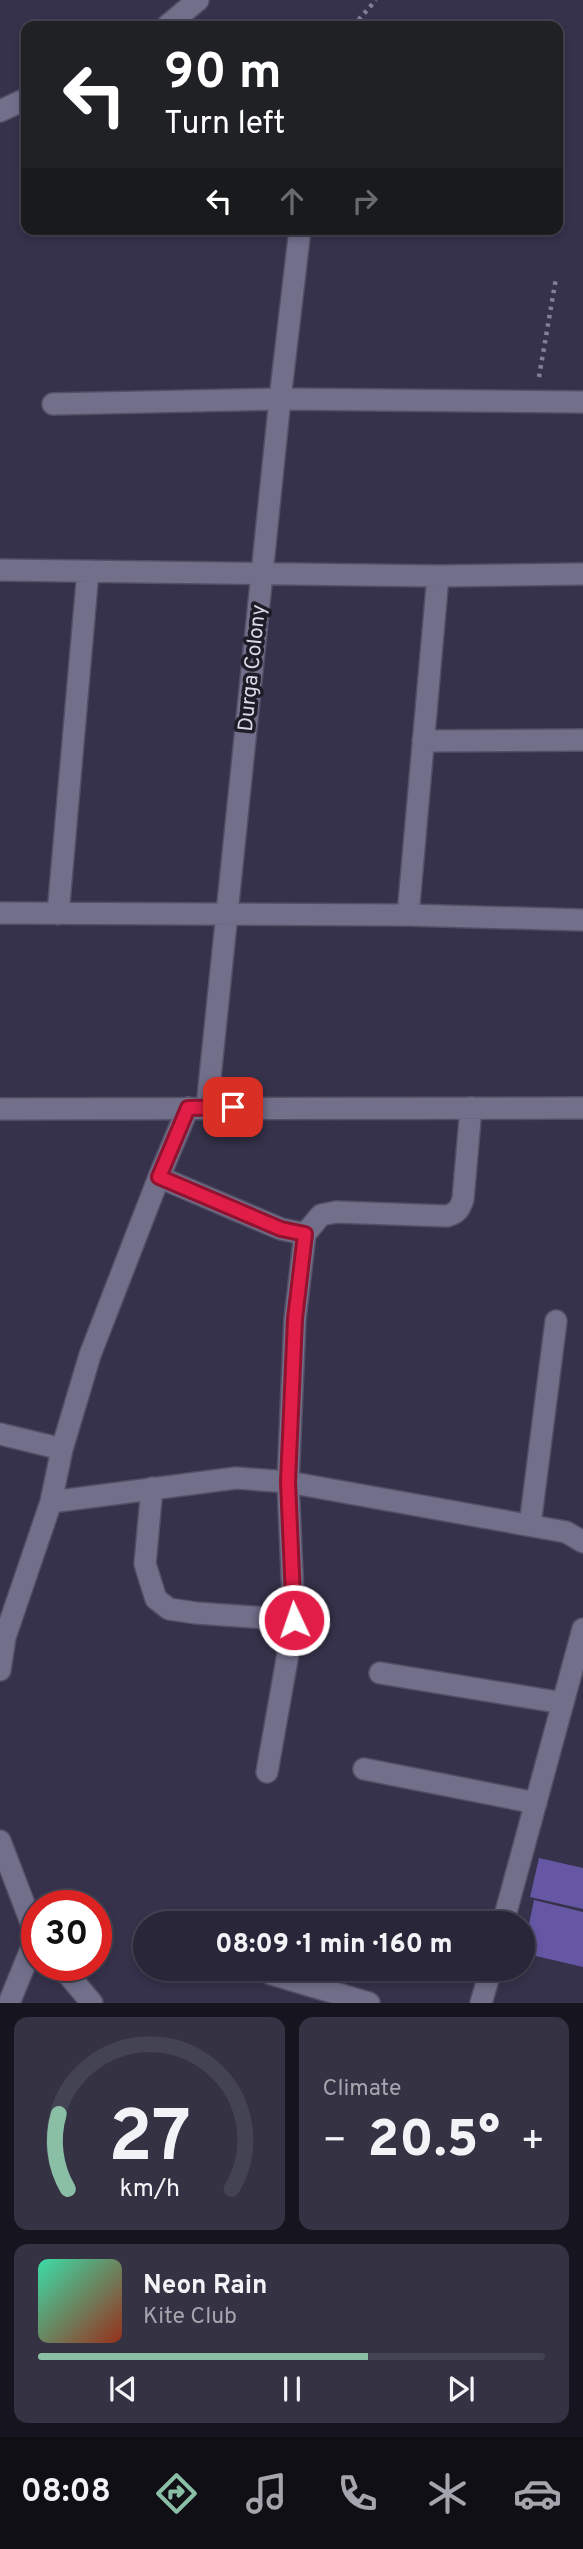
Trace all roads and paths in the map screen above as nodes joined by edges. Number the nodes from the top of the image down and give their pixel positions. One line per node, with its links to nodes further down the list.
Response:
1 (198, 0): 3 (street)
2 (376, 0): 4 (path)
3 (174, 21)
4 (357, 21)
5 (21, 101): 6 (street)
6 (0, 111)
7 (299, 235): 9 (street, Durga Colony)
8 (556, 278): 10 (path)
9 (280, 399): 10 (street); 12 (street); 15 (street, Durga Colony)
10 (535, 402): 11 (street)
11 (583, 402)
12 (53, 404)
13 (0, 570): 14 (street)
14 (88, 571): 15 (street); 22 (street)
15 (264, 573): 17 (street); 21 (street, Durga Colony)
16 (583, 574): 17 (street)
17 (438, 576): 19 (street)
18 (583, 740): 19 (street)
19 (423, 741): 23 (street)
20 (0, 913): 22 (street)
21 (228, 913): 22 (street); 23 (street); 25 (street, Durga Colony)
22 (58, 914)
23 (408, 915): 24 (street)
24 (583, 920)
25 (197, 1108): 26 (street); 28 (street); 29 (street, Durga Colony)
26 (471, 1108): 27 (street); 30 (street)
27 (583, 1108)
28 (0, 1109)
29 (159, 1177): 30 (street); 33 (street, Durga Colony)
30 (305, 1234): 34 (street)
31 (556, 1321): 37 (street)
32 (0, 1434): 33 (street)
33 (62, 1449): 36 (street, Durga Colony)
34 (288, 1482): 35 (street); 37 (street); 39 (street)
35 (152, 1488): 36 (street); 39 (street)
36 (51, 1502): 41 (street, Durga Colony)
37 (530, 1525): 38 (street)
38 (583, 1542)
39 (294, 1620): 45 (street)
40 (583, 1629): 43 (street)
41 (0, 1670)
42 (380, 1673): 43 (street)
43 (563, 1703): 46 (street)
44 (364, 1769): 46 (street)
45 (267, 1772)
46 (536, 1803): 49 (street)
47 (0, 1841): 48 (street)
48 (21, 1896)
49 (506, 1911)
50 (21, 1975): 54 (street)
51 (73, 1981): 55 (street)
52 (295, 1981): 56 (street)
53 (487, 1981): 57 (street)
54 (9, 2003)
55 (92, 2003)
56 (369, 2003)
57 (481, 2003)

